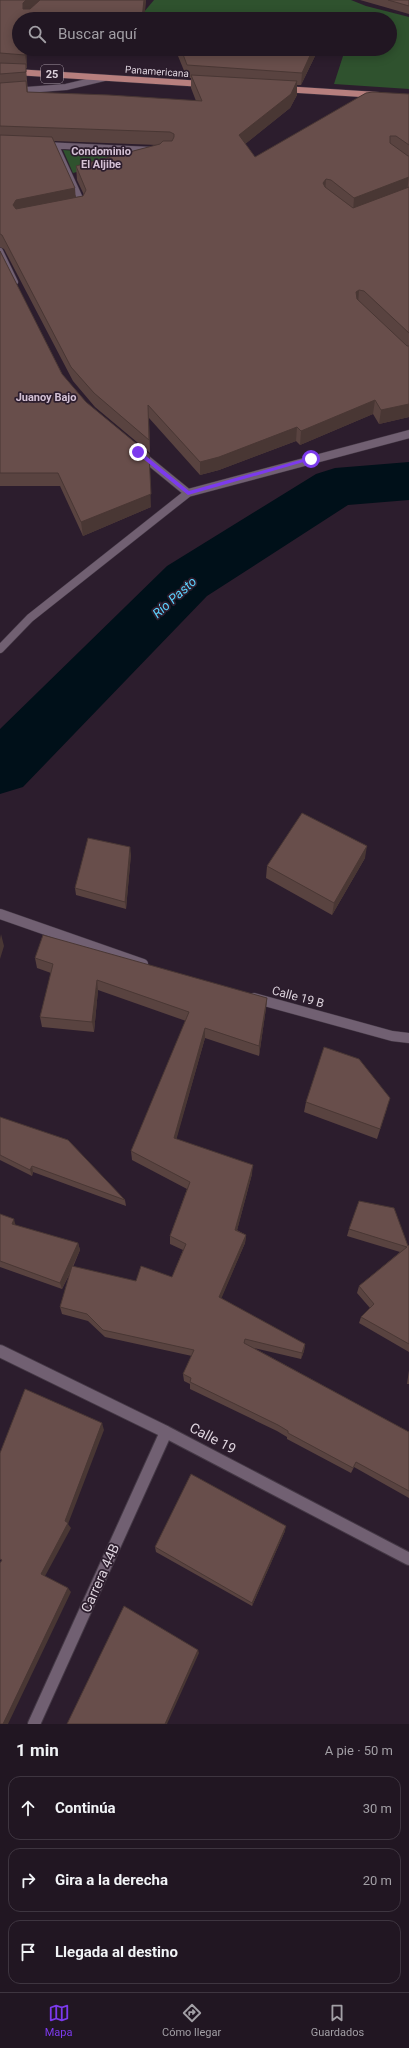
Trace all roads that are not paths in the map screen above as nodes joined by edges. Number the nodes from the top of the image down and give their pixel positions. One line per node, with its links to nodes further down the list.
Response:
1 (0, 71): 2 (main road, Panamericana / 25)
2 (104, 78): 3 (main road, Panamericana); 5 (street)
3 (213, 85)
4 (276, 89): 6 (main road)
5 (0, 92)
6 (386, 96)
7 (35, 145): 8 (street)
8 (56, 146): 9 (street); 12 (street)
9 (163, 150)
10 (156, 154): 11 (street)
11 (141, 158)
12 (68, 208)
13 (0, 251): 14 (street)
14 (20, 291)
15 (409, 434): 17 (street)
16 (132, 447): 17 (street)
17 (188, 493): 18 (street)
18 (0, 649)
19 (0, 914): 20 (street)
20 (155, 968)
21 (246, 996): 22 (street, Calle 19 B)
22 (409, 1038)
23 (0, 1351): 24 (street, Calle 19)
24 (166, 1432): 25 (street, Calle 19); 26 (street, Carrera 44B)
25 (409, 1559)
26 (34, 1724)

